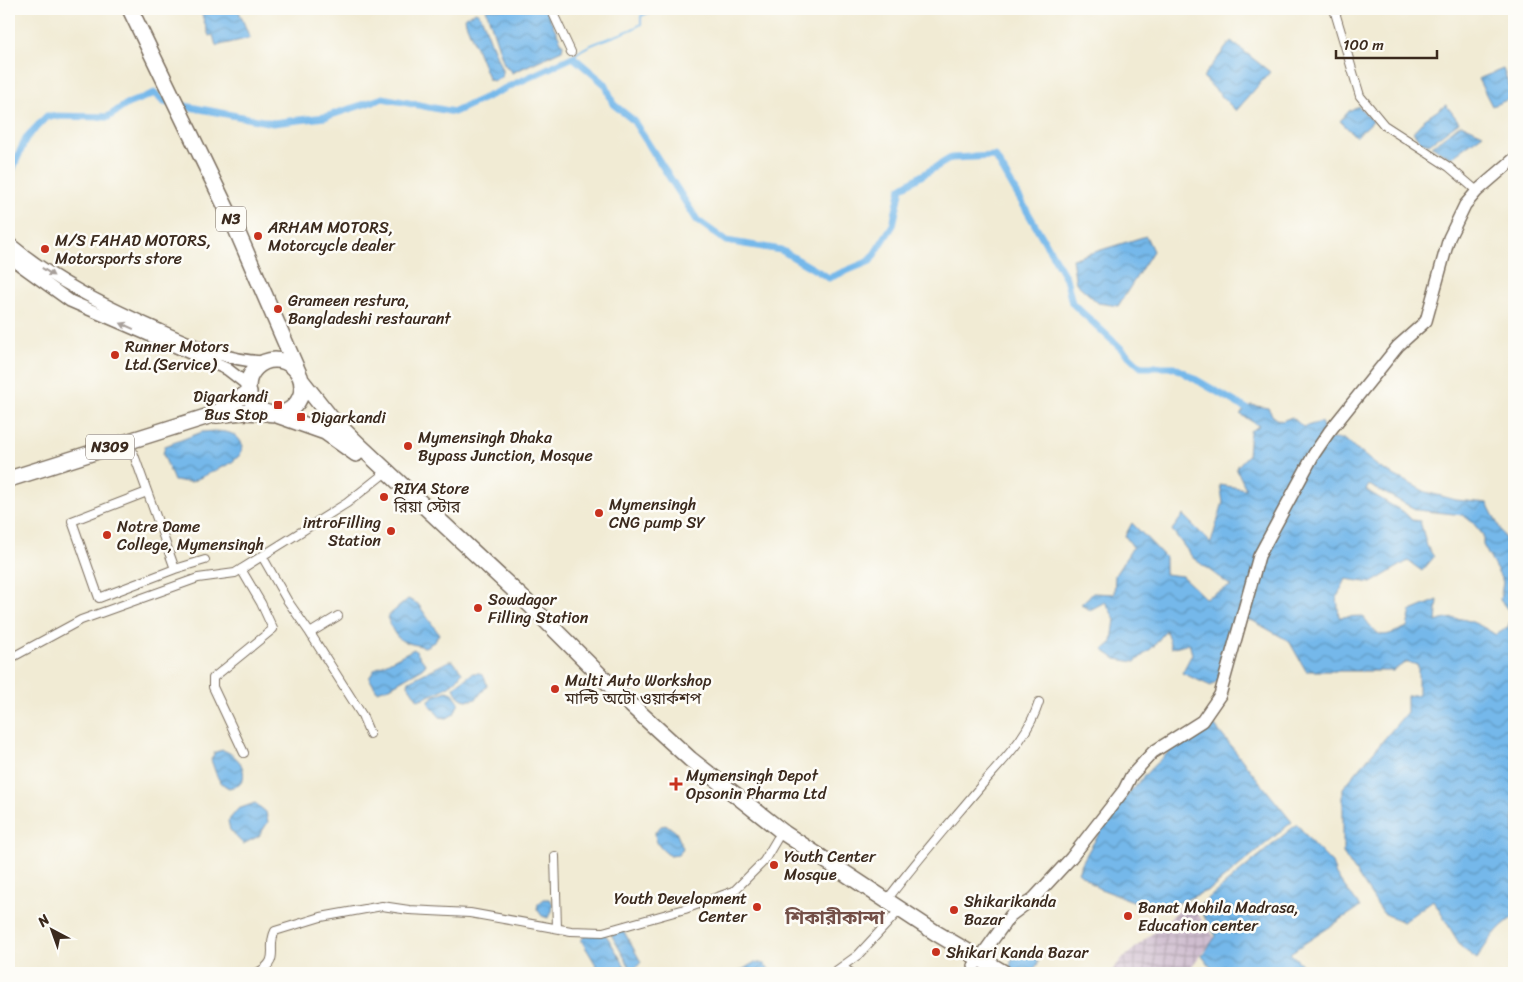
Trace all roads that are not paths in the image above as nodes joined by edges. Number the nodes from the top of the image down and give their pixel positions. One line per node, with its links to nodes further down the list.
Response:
1 (130, 9): 9 (highway, N3)
2 (551, 9): 4 (street)
3 (1334, 9): 6 (street)
4 (571, 52)
5 (1514, 159): 6 (street)
6 (1477, 191): 34 (street)
7 (9, 244): 10 (street, one-way to 10)
8 (9, 257): 12 (street, one-way to 8)
9 (275, 319): 10 (highway, N3); 11 (highway, N3)
10 (268, 361): 11 (highway, N3); 12 (highway, N3)
11 (300, 377): 13 (highway); 31 (highway, N3)
12 (249, 389): 13 (highway, N3); 14 (highway, N309)
13 (271, 413): 14 (highway, N309); 16 (highway, N3)
14 (212, 415): 15 (highway, N309)
15 (129, 441): 17 (highway, N309); 18 (street)
16 (381, 476): 19 (street); 29 (highway, N3)
17 (9, 479)
18 (147, 492): 21 (street); 21 (street)
19 (262, 556): 22 (street); 24 (street)
20 (205, 560): 21 (street)
21 (175, 569)
22 (241, 569): 25 (street); 28 (street)
23 (338, 616): 24 (street)
24 (310, 633): 27 (street)
25 (9, 659)
26 (1039, 702): 31 (street)
27 (370, 734)
28 (244, 752)
29 (777, 839): 32 (highway, N3); 33 (street)
30 (554, 856): 33 (street)
31 (887, 900): 34 (highway, N3)
32 (895, 915): 34 (highway, N3); 35 (street)
33 (557, 928): 36 (street)
34 (980, 966): 39 (highway, N3)
35 (842, 967): 37 (street); 38 (street)
36 (257, 973)
37 (833, 973)
38 (851, 973)
39 (1004, 973)

